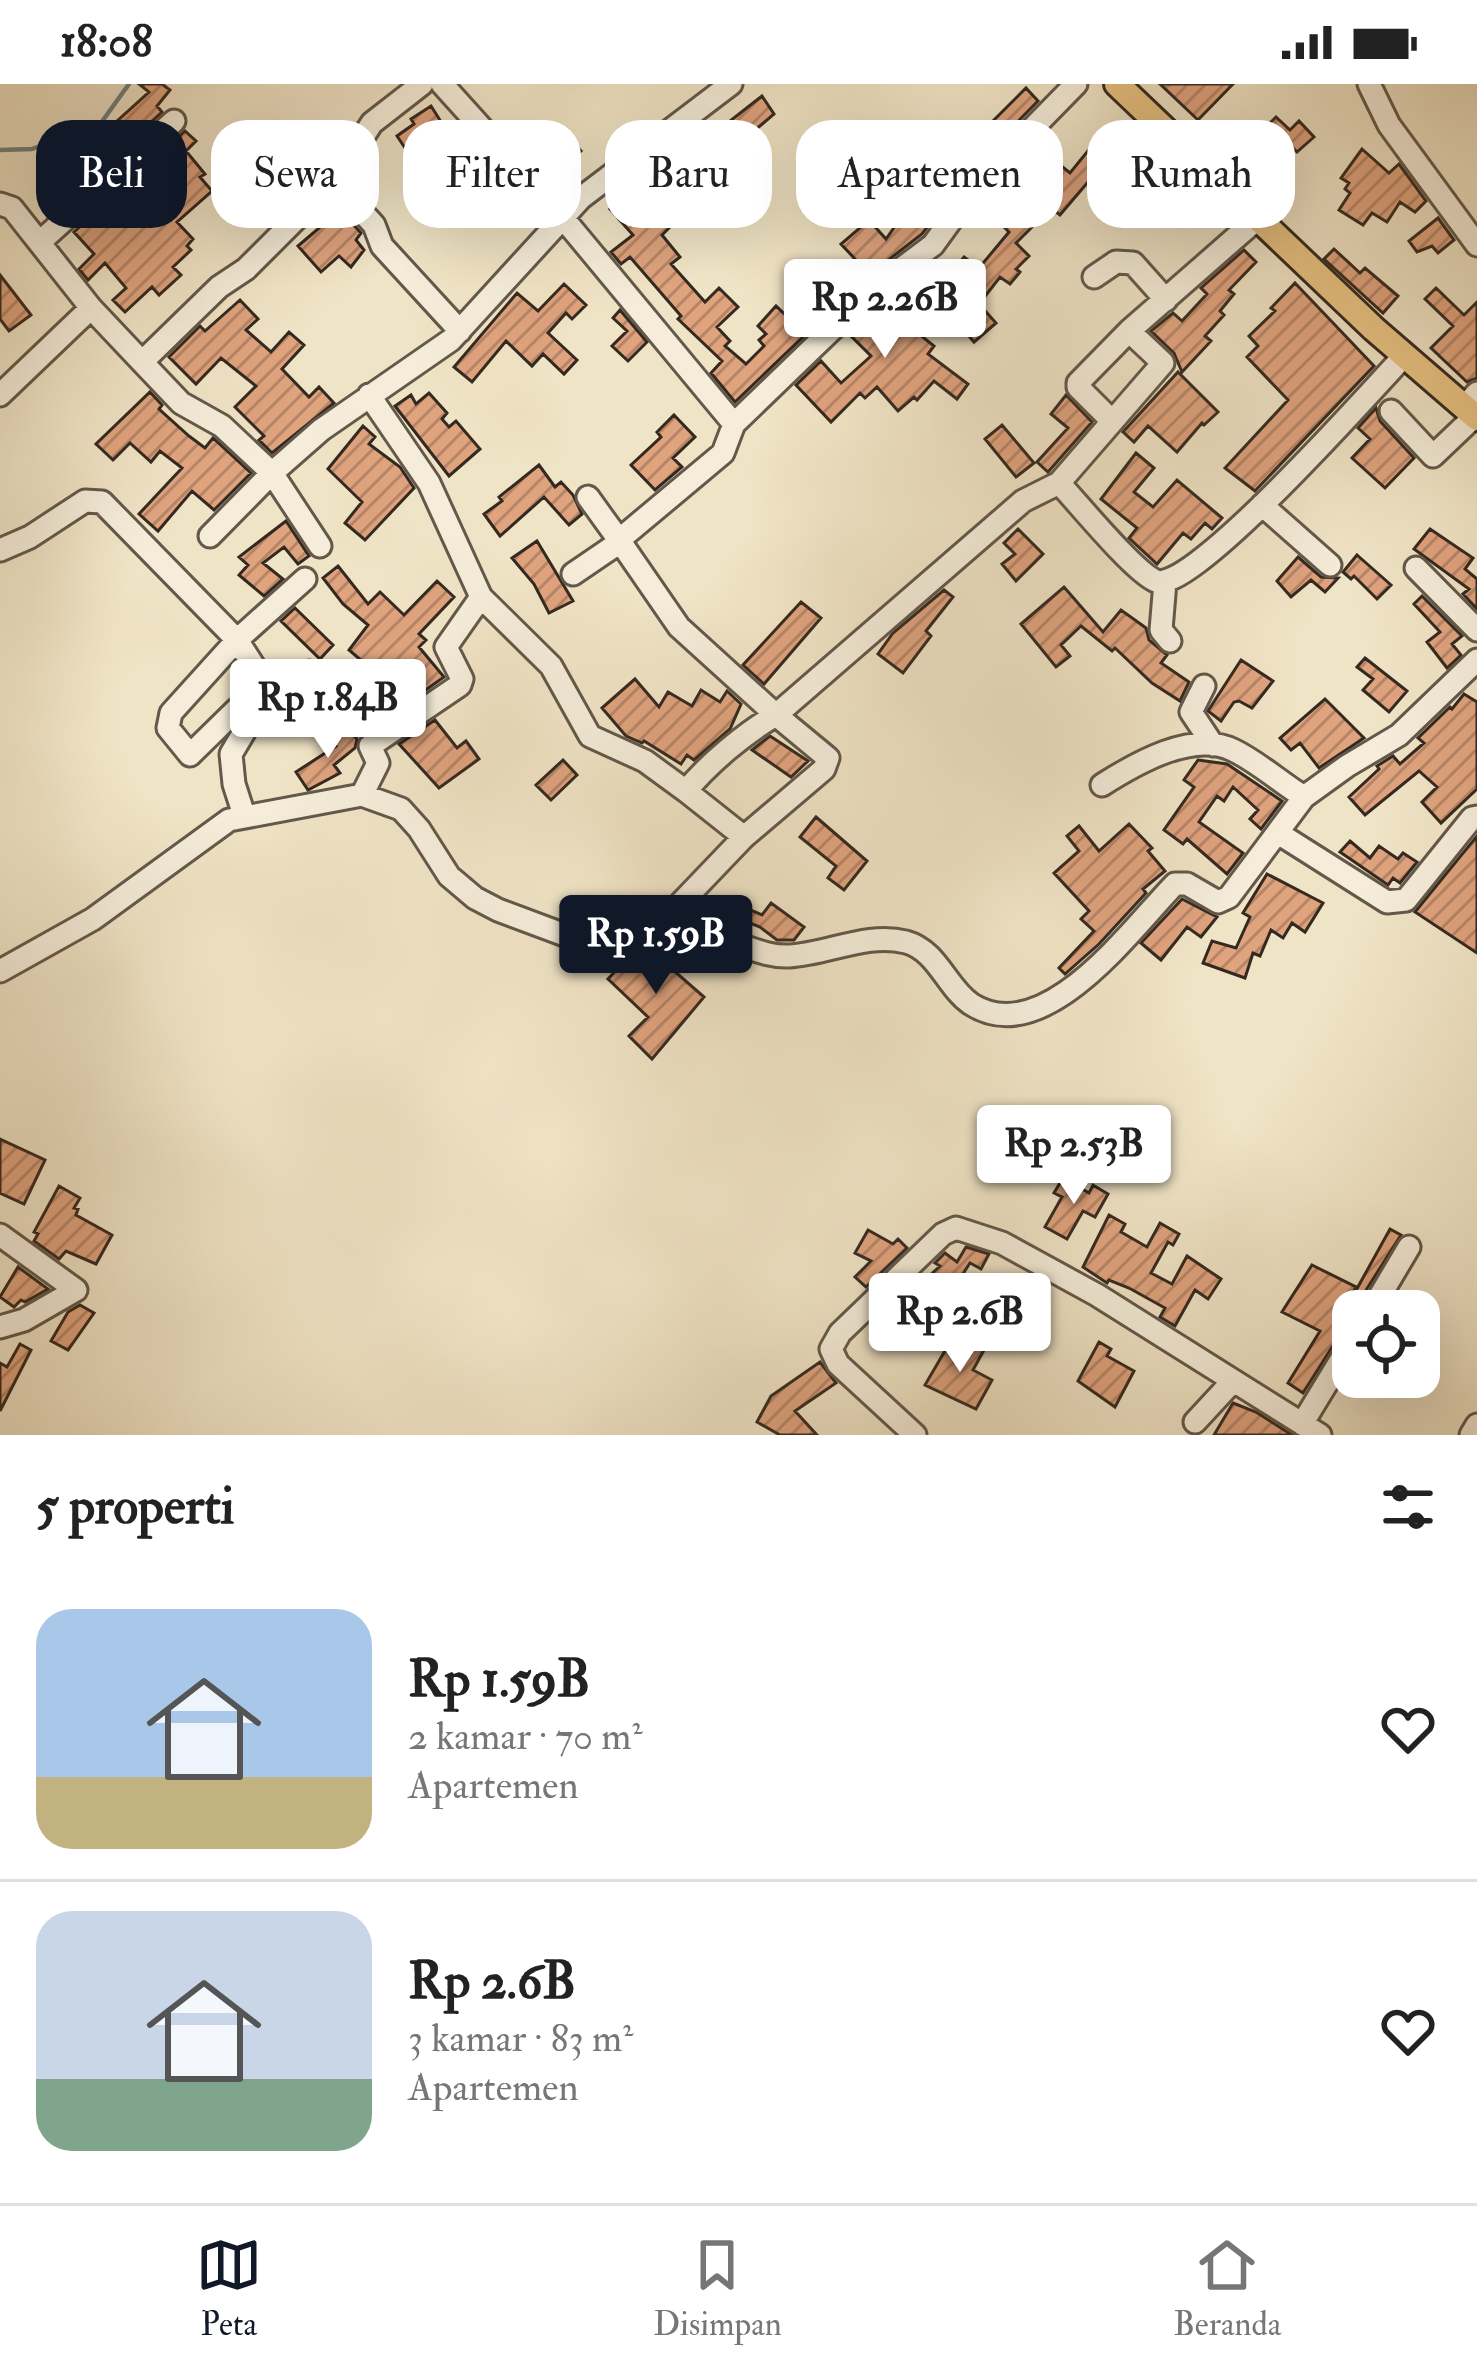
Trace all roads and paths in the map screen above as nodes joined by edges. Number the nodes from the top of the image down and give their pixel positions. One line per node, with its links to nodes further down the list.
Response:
1 (422, 84): 7 (street)
2 (442, 84): 8 (street)
3 (731, 84): 11 (street)
4 (1076, 84): 9 (street)
5 (1117, 84): 10 (main road)
6 (1369, 84): 22 (street)
7 (376, 120)
8 (475, 120)
9 (1040, 120)
10 (1154, 120)
11 (581, 202)
12 (0, 204): 21 (street)
13 (56, 228): 21 (street)
14 (286, 228): 29 (street)
15 (375, 228): 26 (street)
16 (554, 228): 26 (street)
17 (571, 228): 35 (street)
18 (946, 228): 35 (street)
19 (1247, 228): 24 (street)
20 (1267, 228): 28 (main road)
21 (41, 242): 25 (street)
22 (1477, 244)
23 (1094, 277): 24 (street)
24 (1166, 300): 27 (street)
25 (91, 308): 29 (street); 30 (street)
26 (460, 331): 31 (street)
27 (1129, 331): 34 (street); 34 (street)
28 (1404, 356): 32 (main road); 39 (street)
29 (142, 362): 36 (street)
30 (0, 395)
31 (369, 395): 36 (street); 49 (street)
32 (1473, 408): 33 (street)
33 (1391, 411)
34 (1112, 421): 37 (street)
35 (734, 424): 41 (street)
36 (272, 472): 40 (street); 42 (street)
37 (1059, 483): 48 (street); 58 (street)
38 (588, 497): 41 (street)
39 (1262, 505): 44 (street); 48 (street)
40 (210, 536)
41 (620, 541): 46 (street); 58 (street)
42 (320, 545)
43 (0, 550): 51 (street)
44 (1330, 565)
45 (1416, 568): 50 (street)
46 (573, 574)
47 (304, 579): 51 (street)
48 (1166, 582): 52 (street)
49 (481, 597): 61 (street); 62 (street)
50 (1477, 630)
51 (237, 640): 56 (street); 57 (street)
52 (1170, 641)
53 (1477, 660): 63 (street)
54 (309, 672): 56 (street)
55 (1204, 686): 59 (street)
56 (264, 704): 64 (street)
57 (237, 709)
58 (776, 716): 61 (street); 67 (street)
59 (1213, 745): 60 (street); 63 (street)
60 (1102, 785)
61 (686, 791): 67 (street)
62 (362, 795): 64 (street); 68 (street)
63 (1304, 797): 66 (street)
64 (244, 815): 69 (street)
65 (1476, 816): 66 (street)
66 (1278, 833): 68 (street)
67 (744, 838): 68 (street)
68 (656, 929)
69 (0, 970)
70 (0, 1235): 75 (street)
71 (1409, 1247): 73 (street)
72 (898, 1279): 74 (street); 76 (street); 81 (street)
73 (1383, 1290)
74 (931, 1310)
75 (0, 1328)
76 (1233, 1381): 78 (street); 80 (street)
77 (1332, 1384): 80 (street)
78 (1195, 1422)
79 (1477, 1426): 82 (street)
80 (1311, 1429)
81 (916, 1435)
82 (1471, 1435)

